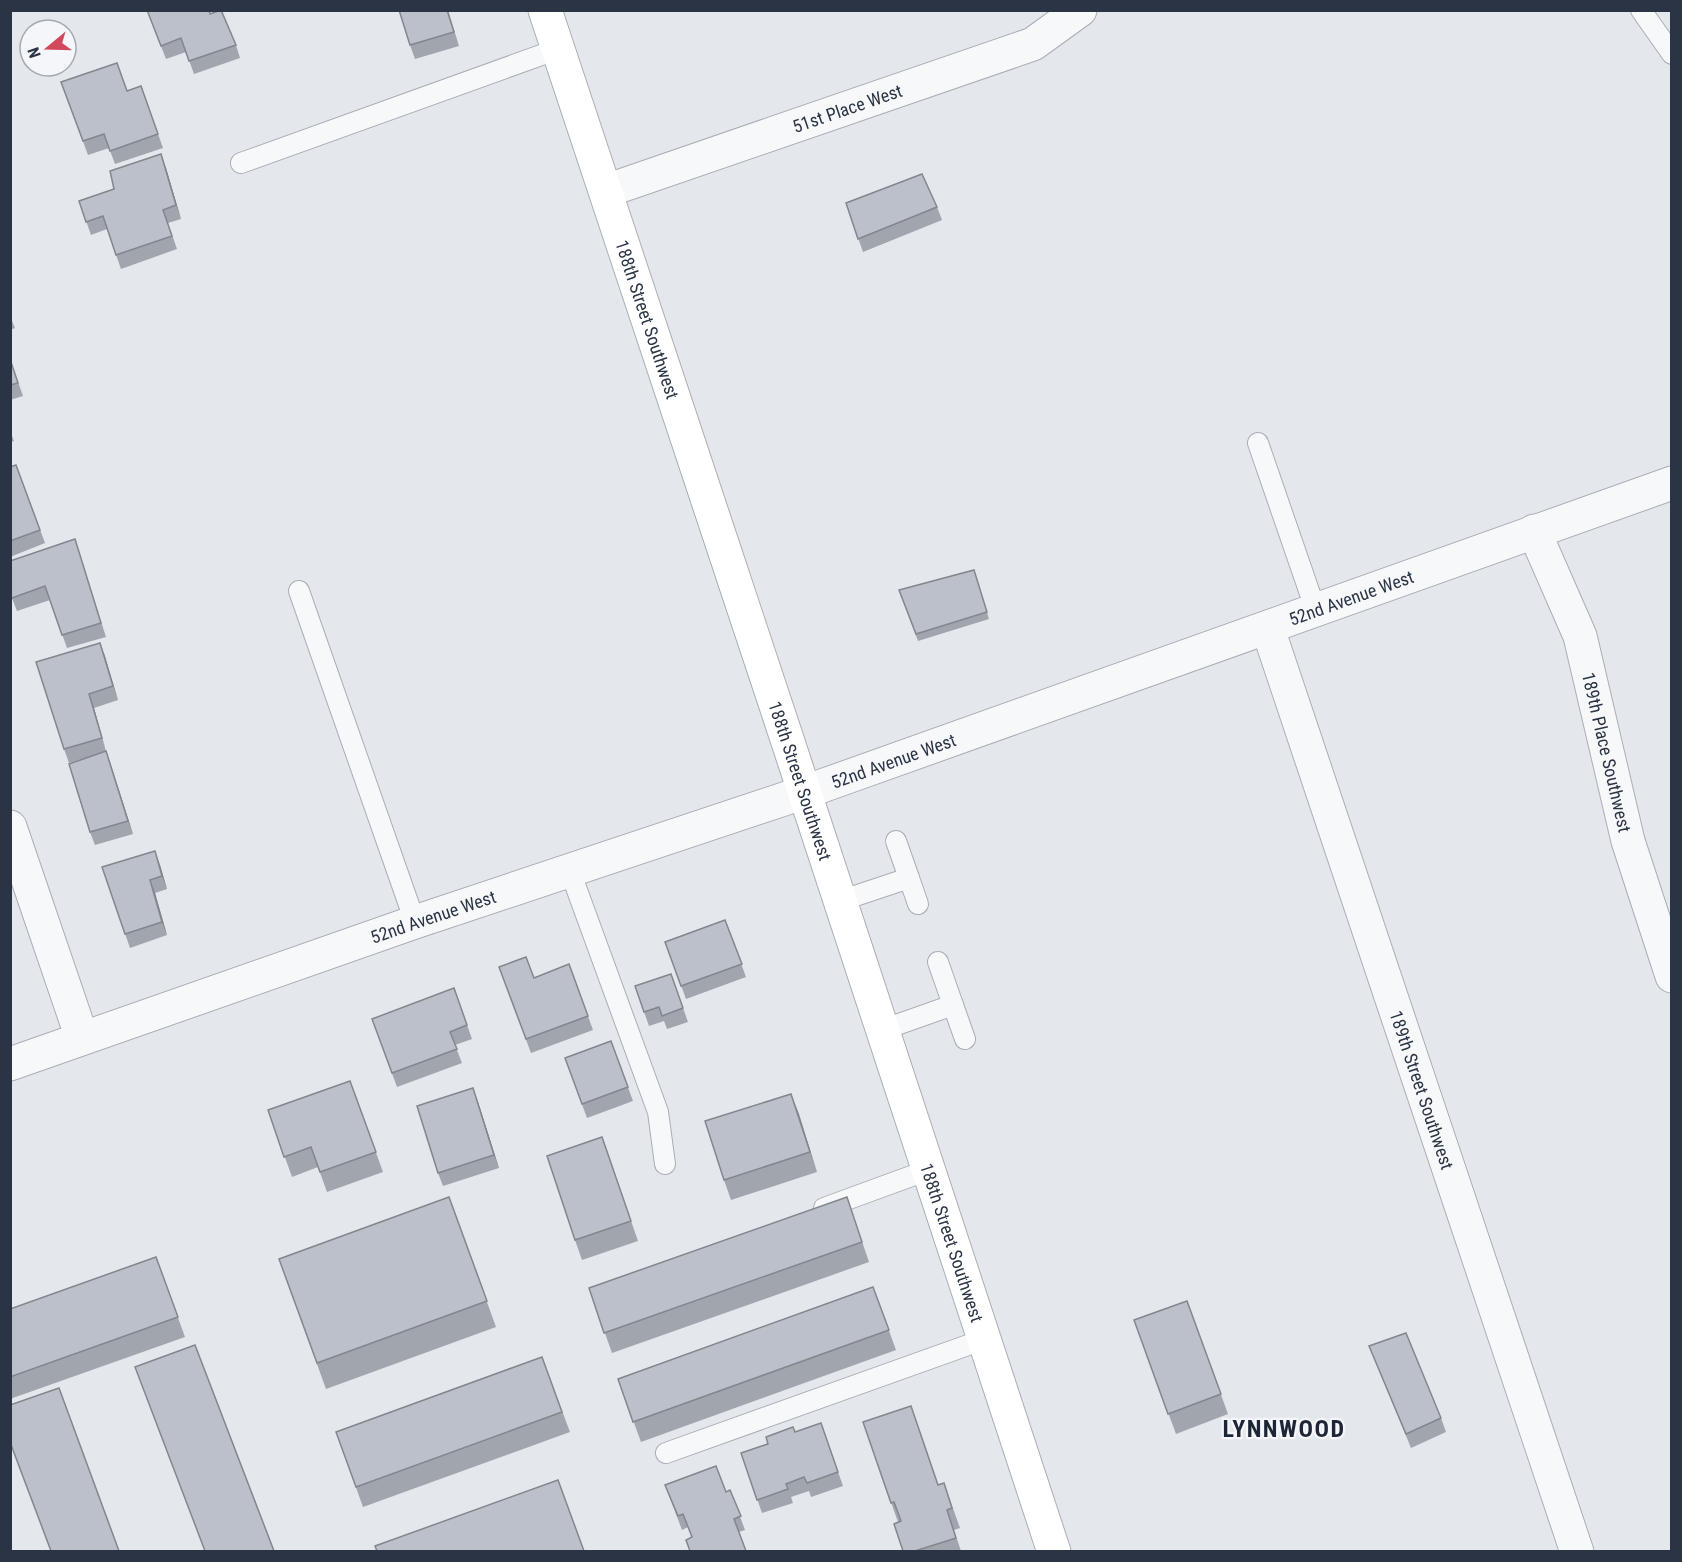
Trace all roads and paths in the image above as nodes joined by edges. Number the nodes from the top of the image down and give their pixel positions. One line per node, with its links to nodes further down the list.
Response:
1 (545, 10): 4 (street, 188th Street Southwest)
2 (1080, 10): 7 (street, 51st Place West)
3 (1641, 10): 5 (lane)
4 (558, 49): 6 (lane); 7 (street, 188th Street Southwest)
5 (1671, 54)
6 (241, 163)
7 (606, 191): 14 (street, 188th Street Southwest)
8 (1258, 443): 12 (lane)
9 (1671, 483): 10 (street, 52nd Avenue West)
10 (1534, 531): 12 (street, 52nd Avenue West); 23 (street, 189th Place Southwest)
11 (299, 591): 21 (lane)
12 (1316, 611): 13 (street, 52nd Avenue West)
13 (1268, 629): 14 (street, 52nd Avenue West); 35 (street, 189th Street Southwest)
14 (805, 792): 17 (street, 52nd Avenue West); 19 (street, 188th Street Southwest)
15 (10, 828): 26 (street)
16 (896, 841): 18 (lane)
17 (570, 870): 21 (street, 52nd Avenue West); 29 (lane)
18 (909, 878): 19 (lane); 20 (lane)
19 (840, 901): 25 (street, 188th Street Southwest)
20 (918, 904)
21 (415, 922): 26 (street, 52nd Avenue West)
22 (938, 962): 24 (lane)
23 (1671, 976)
24 (953, 1005): 25 (lane); 27 (lane)
25 (882, 1030): 30 (street, 188th Street Southwest)
26 (82, 1038): 28 (street, 52nd Avenue West)
27 (965, 1039)
28 (10, 1064)
29 (665, 1164)
30 (928, 1170): 31 (lane); 32 (street, 188th Street Southwest)
31 (807, 1214)
32 (985, 1339): 33 (lane); 34 (street, 188th Street Southwest)
33 (666, 1453)
34 (1050, 1550)
35 (1577, 1551)

